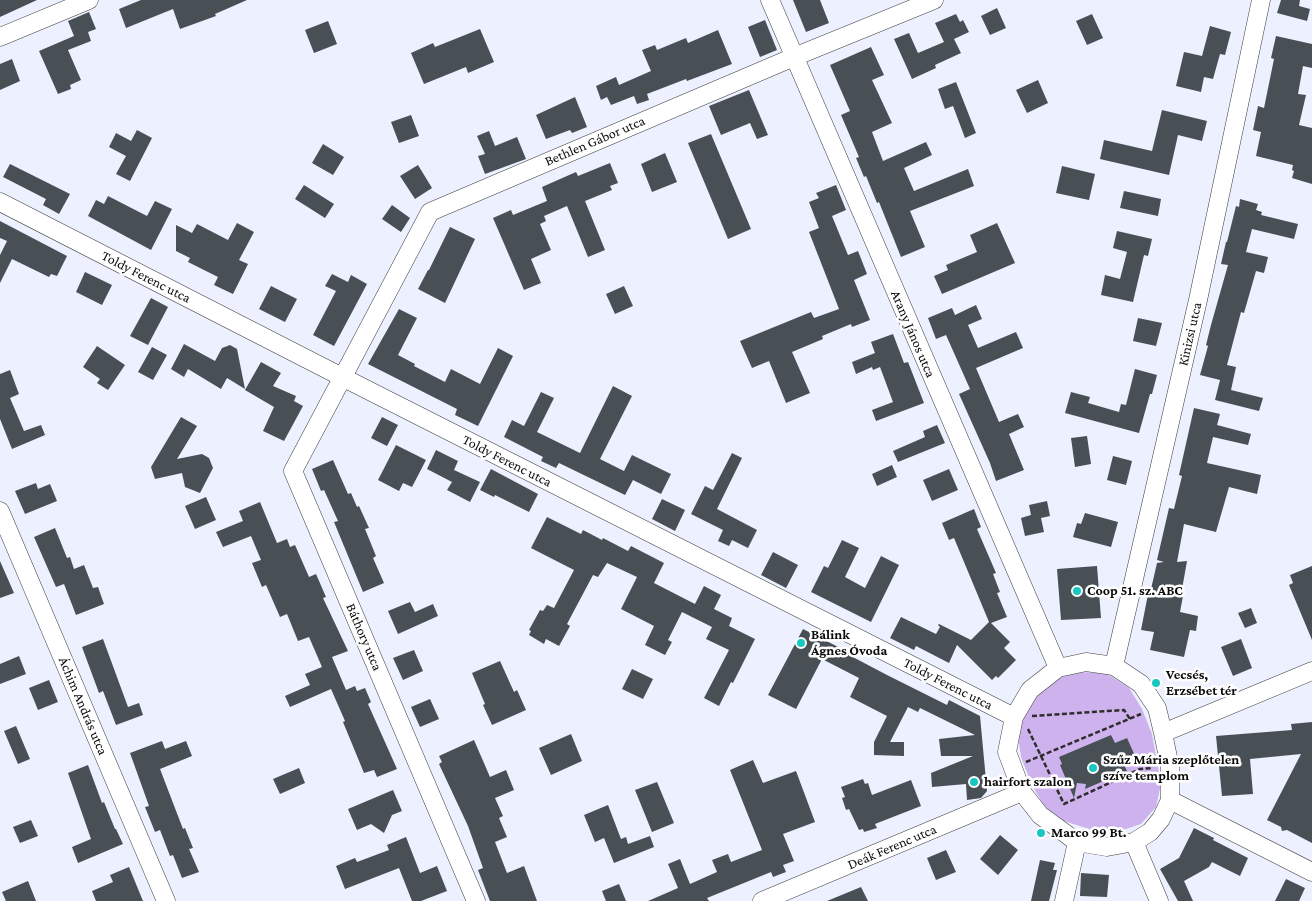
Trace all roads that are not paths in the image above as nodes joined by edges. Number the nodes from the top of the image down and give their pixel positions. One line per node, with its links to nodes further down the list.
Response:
1 (89, 0): 5 (street)
2 (770, 0): 6 (street, Arany János utca)
3 (934, 0): 6 (street, Bethlen Gábor utca)
4 (1260, 0): 10 (street, Kinizsi utca)
5 (0, 37)
6 (794, 57): 8 (street, Bethlen Gábor utca); 11 (street, Arany János utca)
7 (0, 202): 8 (street, Toldy Ferenc utca)
8 (342, 377): 13 (street, Toldy Ferenc utca); 21 (street, Báthory utca)
9 (0, 511): 20 (street, Áchim András utca)
10 (1114, 666): 11 (street); 14 (street)
11 (1058, 668): 13 (street)
12 (1312, 671): 14 (street)
13 (1018, 717): 15 (street)
14 (1163, 732): 16 (street)
15 (1022, 792): 17 (street); 22 (street, Deák Ferenc utca)
16 (1170, 800): 18 (street); 19 (street)
17 (1076, 842): 18 (street); 23 (street)
18 (1134, 842): 24 (street)
19 (1312, 872)
20 (166, 901)
21 (476, 901)
22 (762, 901)
23 (1064, 901)
24 (1159, 901)

